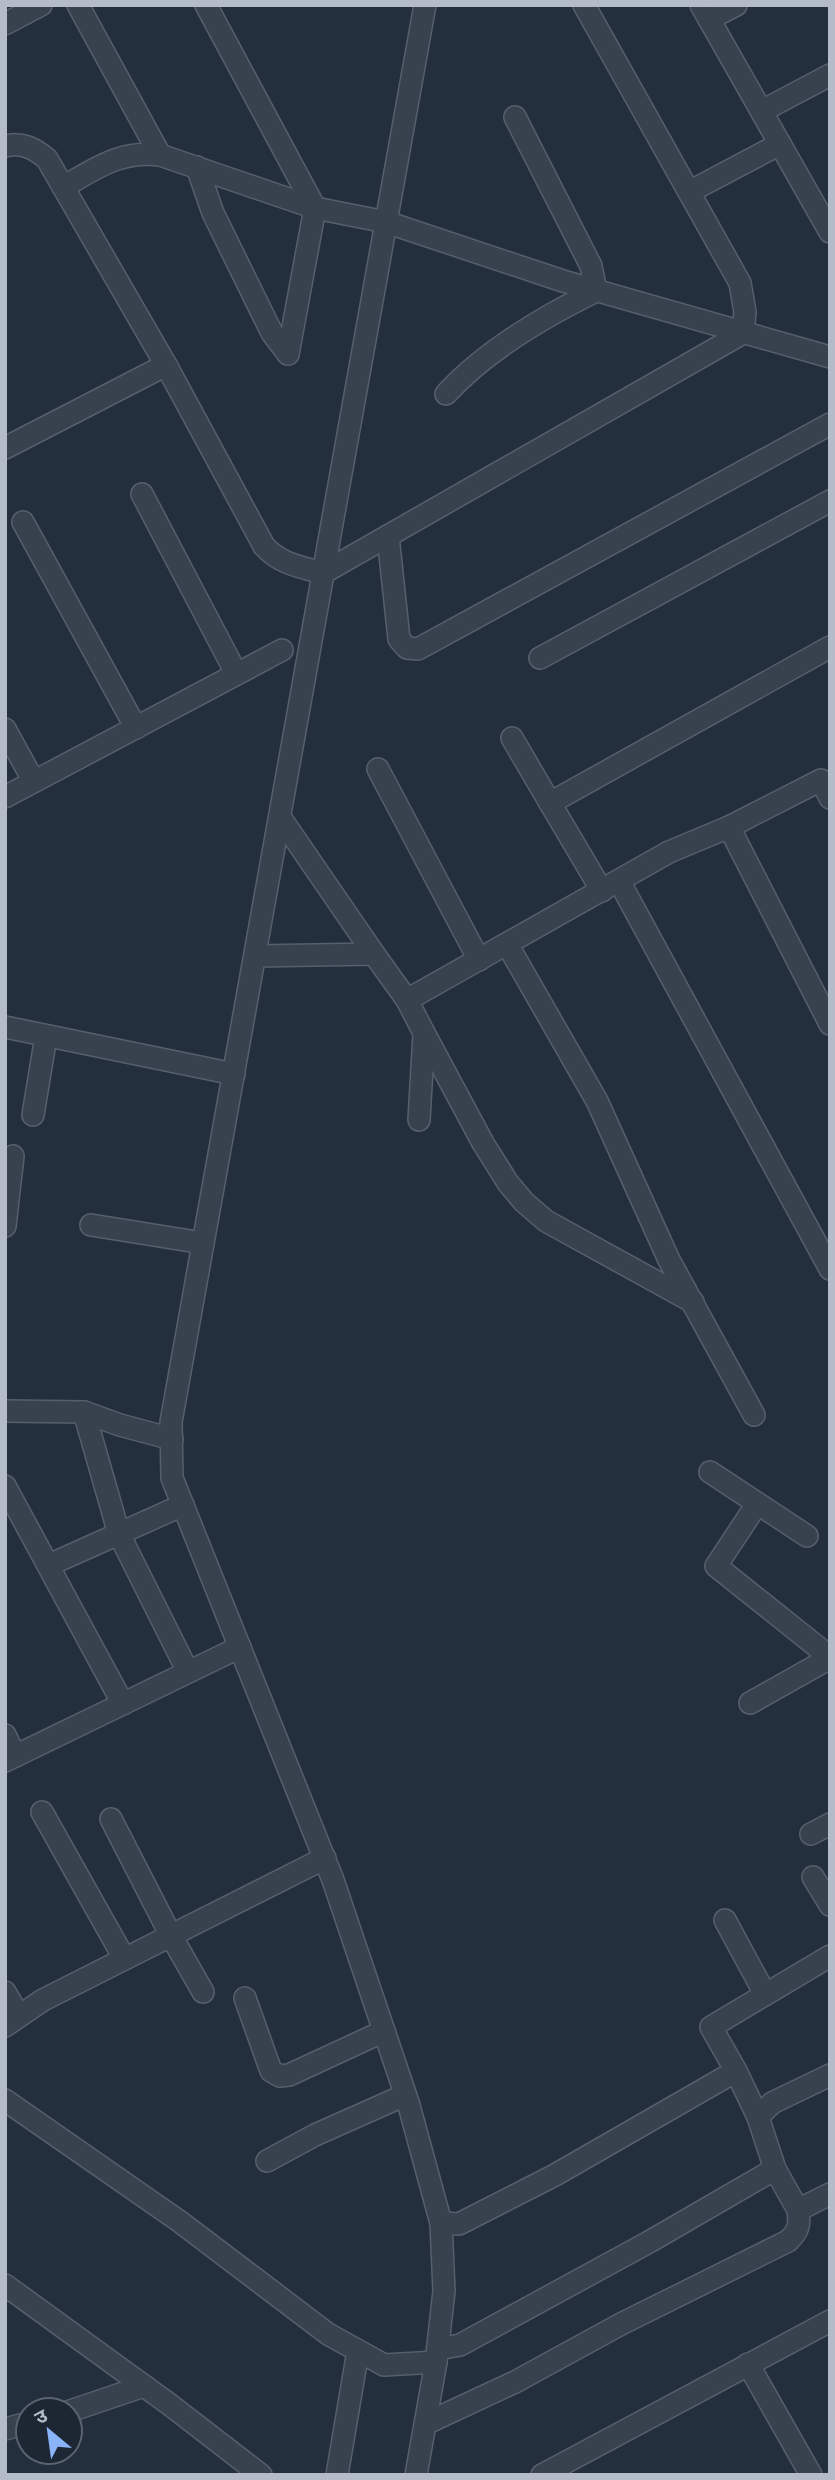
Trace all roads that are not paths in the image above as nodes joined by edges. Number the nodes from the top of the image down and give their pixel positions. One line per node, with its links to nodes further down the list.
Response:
1 (41, 5): 8 (street)
2 (78, 5): 14 (street)
3 (206, 5): 18 (street)
4 (425, 5): 19 (street)
5 (584, 5): 17 (street)
6 (736, 5): 7 (street)
7 (705, 12): 10 (street)
8 (5, 24)
9 (830, 75): 10 (street)
10 (762, 111): 12 (street)
11 (515, 117): 21 (street)
12 (780, 144): 17 (street); 20 (street)
13 (5, 146): 16 (street)
14 (160, 155): 15 (street); 16 (street)
15 (197, 167): 18 (street); 18 (street)
16 (63, 187): 24 (street)
17 (689, 192): 22 (street)
18 (315, 208): 19 (street)
19 (386, 222): 21 (street); 32 (street)
20 (828, 224)
21 (596, 290): 22 (street); 25 (street)
22 (743, 333): 23 (street); 31 (street)
23 (830, 357)
24 (166, 365): 27 (street); 32 (street)
25 (446, 394)
26 (830, 424): 31 (street)
27 (5, 448)
28 (142, 494): 38 (street)
29 (830, 501): 36 (street)
30 (23, 522): 39 (street)
31 (388, 536): 32 (street)
32 (323, 572): 33 (street)
33 (311, 641): 35 (street); 37 (street)
34 (830, 647): 46 (street)
35 (282, 650): 37 (street); 38 (street)
36 (540, 659)
37 (306, 667): 47 (street)
38 (236, 673): 39 (street)
39 (136, 728): 43 (street)
40 (5, 729): 43 (street)
41 (512, 738): 46 (street)
42 (378, 769): 53 (street)
43 (33, 780): 45 (street)
44 (827, 784): 48 (street)
45 (5, 797)
46 (550, 803): 49 (street)
47 (279, 817): 51 (street); 52 (street)
48 (729, 827): 49 (street); 55 (street)
49 (610, 886): 50 (street); 67 (street)
50 (507, 944): 53 (street); 68 (street)
51 (374, 954): 52 (street); 54 (street)
52 (255, 956): 59 (street)
53 (479, 960): 54 (street)
54 (407, 1000): 57 (street)
55 (830, 1024)
56 (5, 1027): 58 (street)
57 (424, 1033): 61 (street); 68 (street)
58 (46, 1036): 59 (street); 60 (street)
59 (234, 1074): 66 (street)
60 (33, 1115)
61 (419, 1120)
62 (13, 1157): 63 (street)
63 (7, 1199): 65 (street)
64 (91, 1225): 66 (street)
65 (5, 1226)
66 (203, 1243): 72 (street)
67 (830, 1269)
68 (695, 1303): 71 (street)
69 (5, 1411): 70 (street)
70 (84, 1412): 72 (street); 77 (street)
71 (754, 1415)
72 (172, 1439): 76 (street)
73 (710, 1472): 75 (street)
74 (5, 1486): 79 (street)
75 (757, 1504): 78 (street); 81 (street)
76 (183, 1505): 77 (street); 80 (street)
77 (119, 1534): 79 (street); 82 (street)
78 (807, 1536)
79 (49, 1565): 83 (street)
80 (240, 1647): 82 (street); 89 (street)
81 (827, 1649): 84 (street)
82 (188, 1672): 83 (street)
83 (123, 1703): 86 (street)
84 (750, 1703)
85 (5, 1735): 86 (street)
86 (10, 1758)
87 (42, 1812): 95 (street)
88 (111, 1819): 93 (street)
89 (325, 1858): 93 (street); 101 (street)
90 (813, 1877): 91 (street)
91 (830, 1905)
92 (725, 1920): 98 (street)
93 (170, 1934): 95 (street); 97 (street)
94 (830, 1956): 98 (street)
95 (124, 1958): 100 (street)
96 (5, 1992): 100 (street)
97 (203, 1992)
98 (765, 1994): 102 (street)
99 (245, 1998): 101 (street)
100 (12, 2021)
101 (384, 2031): 104 (street)
102 (736, 2071): 106 (street); 111 (street)
103 (830, 2075): 106 (street)
104 (405, 2095): 107 (street); 111 (street)
105 (5, 2100): 114 (street)
106 (758, 2117): 108 (street)
107 (267, 2161)
108 (775, 2169): 110 (street); 115 (street)
109 (830, 2194): 110 (street)
110 (798, 2210): 119 (street)
111 (441, 2223): 115 (street)
112 (5, 2285): 117 (street)
113 (830, 2321): 116 (street)
114 (358, 2351): 115 (street); 121 (street)
115 (437, 2355): 119 (street)
116 (748, 2364): 123 (street); 124 (street)
117 (144, 2386): 118 (street); 120 (street)
118 (84, 2406)
119 (427, 2423): 122 (street)
120 (261, 2475)
121 (337, 2475)
122 (416, 2475)
123 (542, 2475)
124 (811, 2475)

